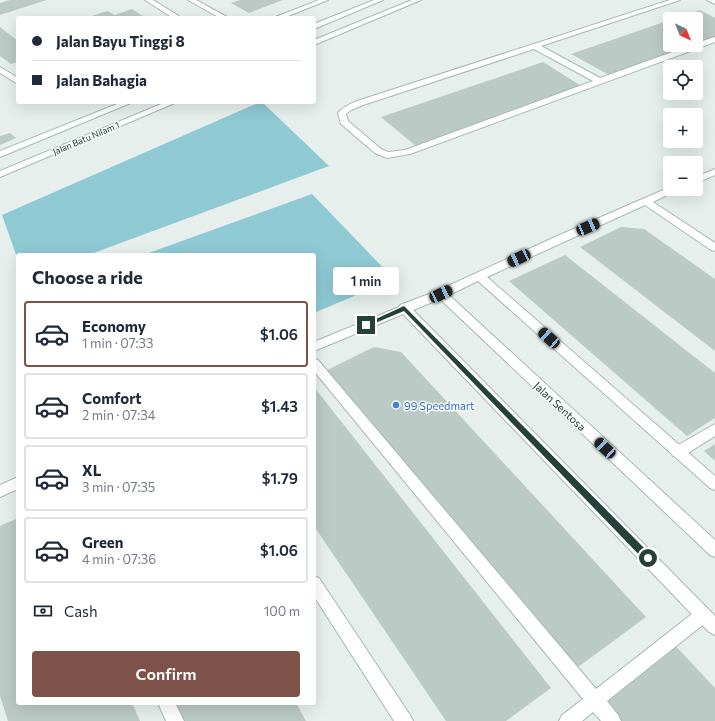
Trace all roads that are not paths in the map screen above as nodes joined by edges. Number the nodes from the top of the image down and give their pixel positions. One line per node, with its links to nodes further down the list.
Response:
1 (148, 0): 9 (street)
2 (191, 0): 10 (street)
3 (325, 0): 11 (street)
4 (380, 0): 12 (street)
5 (417, 0): 14 (street)
6 (677, 0): 15 (street)
7 (710, 0): 8 (street)
8 (715, 2)
9 (175, 16)
10 (222, 16)
11 (282, 16)
12 (316, 26)
13 (715, 39): 18 (street)
14 (316, 42)
15 (535, 46): 18 (street); 18 (street)
16 (0, 69): 17 (street)
17 (16, 81)
18 (601, 82)
19 (124, 104): 21 (street, Jalan Batu Nilam 1)
20 (168, 104): 23 (street, Jalan Batu Nilam 1)
21 (0, 154)
22 (715, 172): 24 (street)
23 (0, 174)
24 (703, 177)
25 (663, 194): 26 (street)
26 (646, 201): 27 (street); 28 (street)
27 (715, 248)
28 (479, 276): 29 (street); 34 (street)
29 (441, 294): 30 (street); 38 (street, Jalan Sentosa)
30 (404, 308): 31 (street); 40 (street)
31 (316, 346)
32 (316, 365): 42 (street)
33 (715, 429): 34 (street)
34 (678, 452): 36 (street)
35 (16, 484): 37 (street)
36 (715, 484)
37 (0, 491)
38 (715, 550)
39 (316, 586): 45 (street)
40 (703, 615): 41 (street); 42 (street)
41 (715, 627)
42 (595, 700): 46 (street); 47 (street)
43 (167, 705): 44 (street)
44 (175, 721)
45 (404, 721)
46 (568, 721)
47 (612, 721)

